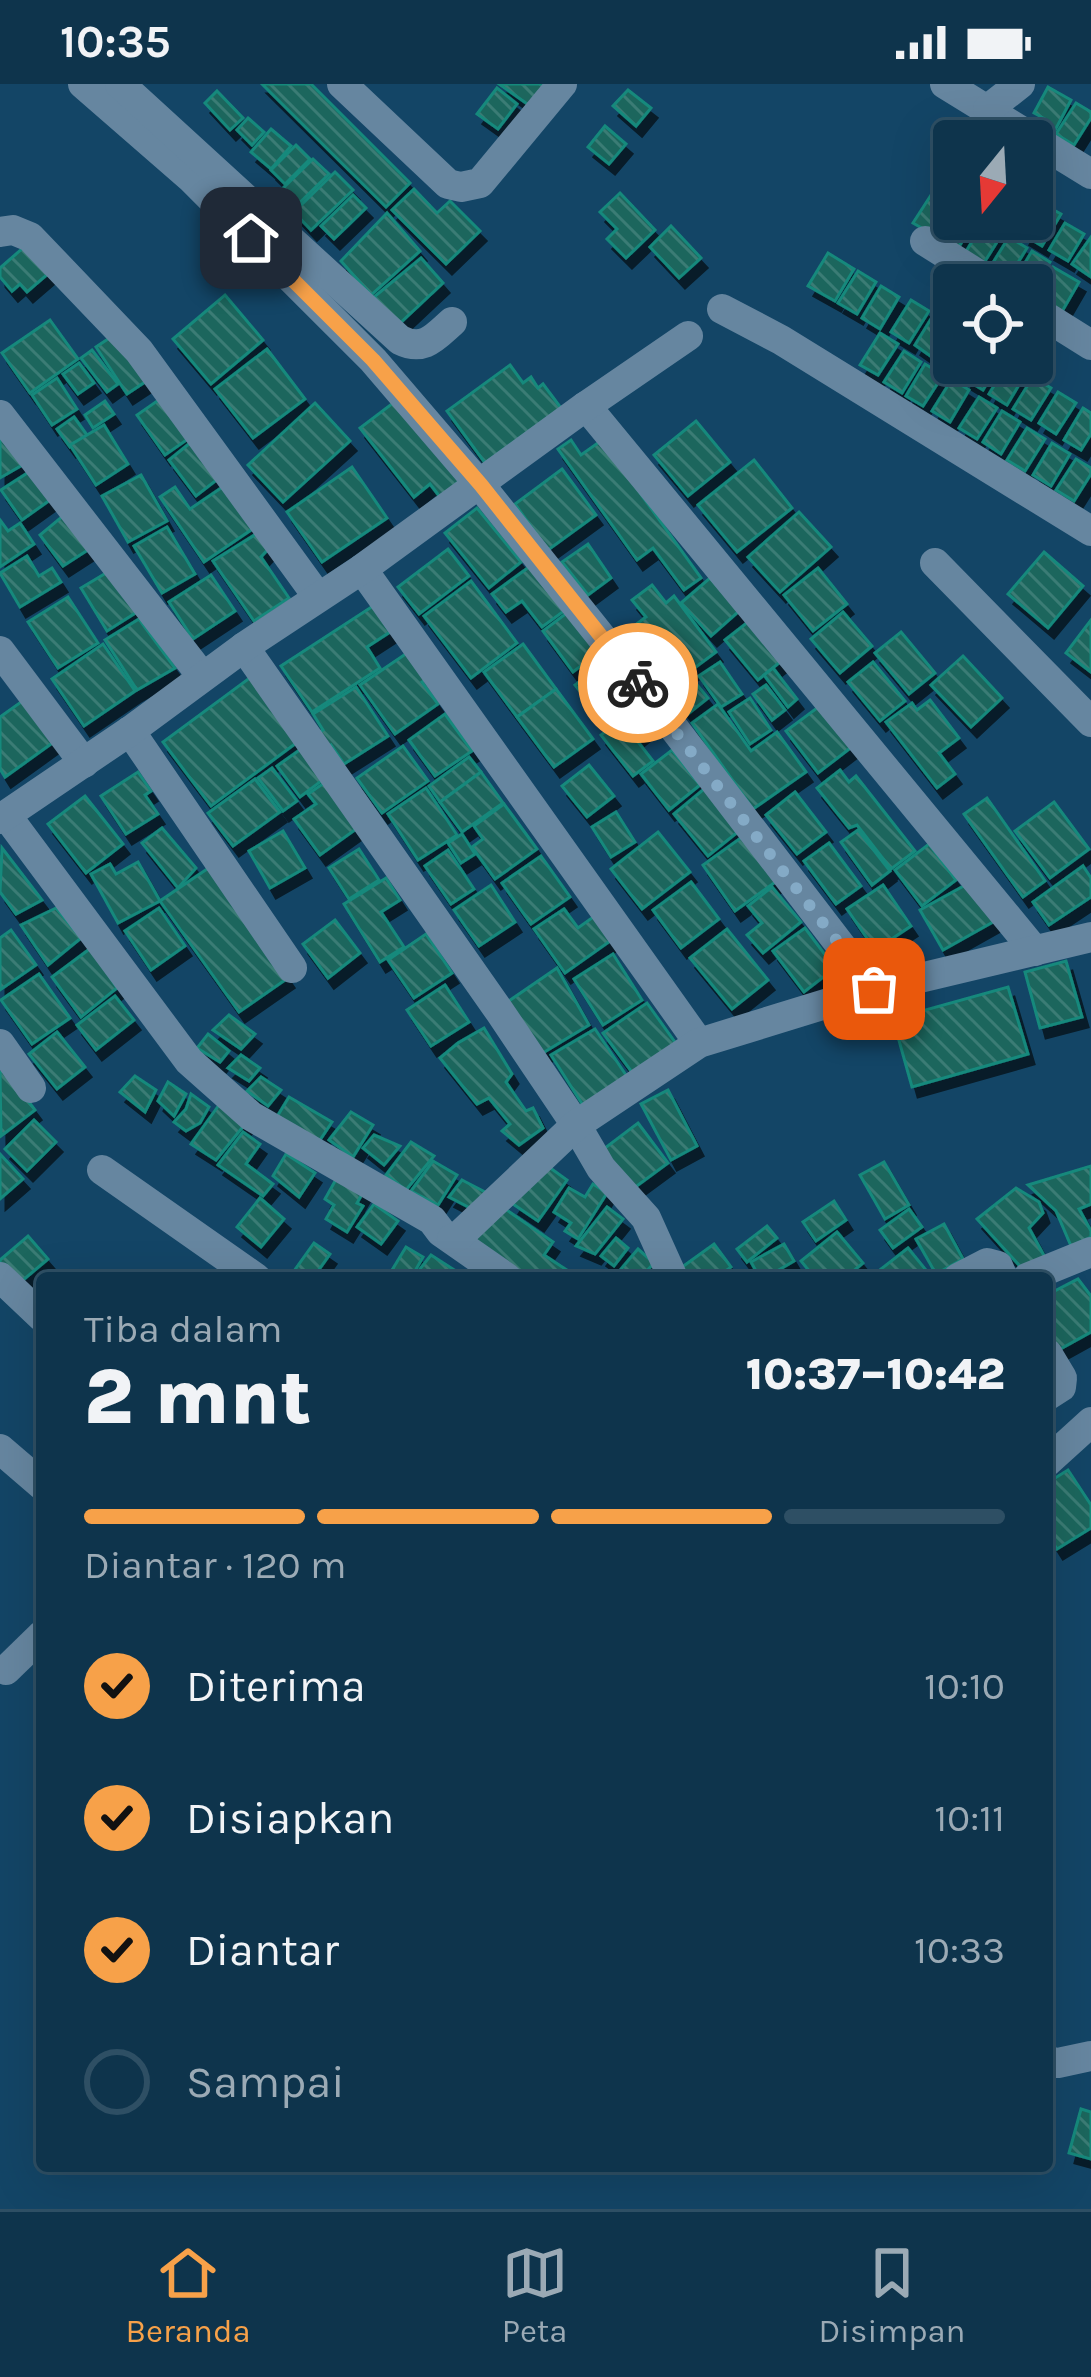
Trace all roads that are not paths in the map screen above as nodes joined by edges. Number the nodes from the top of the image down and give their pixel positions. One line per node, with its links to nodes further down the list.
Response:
1 (83, 84): 19 (street)
2 (120, 84): 14 (street)
3 (342, 84): 4 (street)
4 (562, 84)
5 (945, 84): 7 (street)
6 (1020, 84): 7 (street)
7 (988, 109): 8 (street)
8 (1091, 173)
9 (0, 232): 23 (street)
10 (925, 241): 11 (street)
11 (962, 264)
12 (722, 309): 20 (street)
13 (1053, 321): 16 (street)
14 (452, 322)
15 (688, 337): 17 (street)
16 (1091, 345)
17 (586, 406): 19 (street); 32 (street)
18 (0, 416): 26 (street)
19 (481, 485): 22 (street); 34 (street)
20 (1091, 531)
21 (934, 563): 27 (street)
22 (362, 569): 23 (street); 35 (street)
23 (318, 597): 24 (street)
24 (244, 647): 26 (street); 38 (street)
25 (0, 651): 29 (street)
26 (202, 676): 28 (street)
27 (1091, 722)
28 (130, 731): 29 (street); 33 (street)
29 (84, 764): 30 (street)
30 (3, 817): 40 (street)
31 (1091, 937): 32 (street)
32 (1035, 950): 34 (street)
33 (292, 968)
34 (874, 989): 35 (street)
35 (699, 1043): 38 (street)
36 (0, 1044): 37 (street)
37 (31, 1088)
38 (576, 1125): 40 (street); 44 (street)
39 (102, 1170): 42 (street)
40 (452, 1239): 43 (street)
41 (1091, 1252): 47 (street)
42 (247, 1272)
43 (499, 1272)
44 (670, 1272)
45 (970, 1272): 46 (street)
46 (1001, 1272)
47 (1043, 1272)
48 (0, 1277): 49 (street)
49 (36, 1311)
50 (1053, 1363): 51 (street)
51 (1053, 1392)
52 (1091, 1423): 54 (street)
53 (0, 1449): 55 (street)
54 (1053, 1457)
55 (36, 1480)
56 (36, 1640): 57 (street)
57 (6, 1670)
58 (1091, 2056): 59 (street)
59 (1053, 2062)

